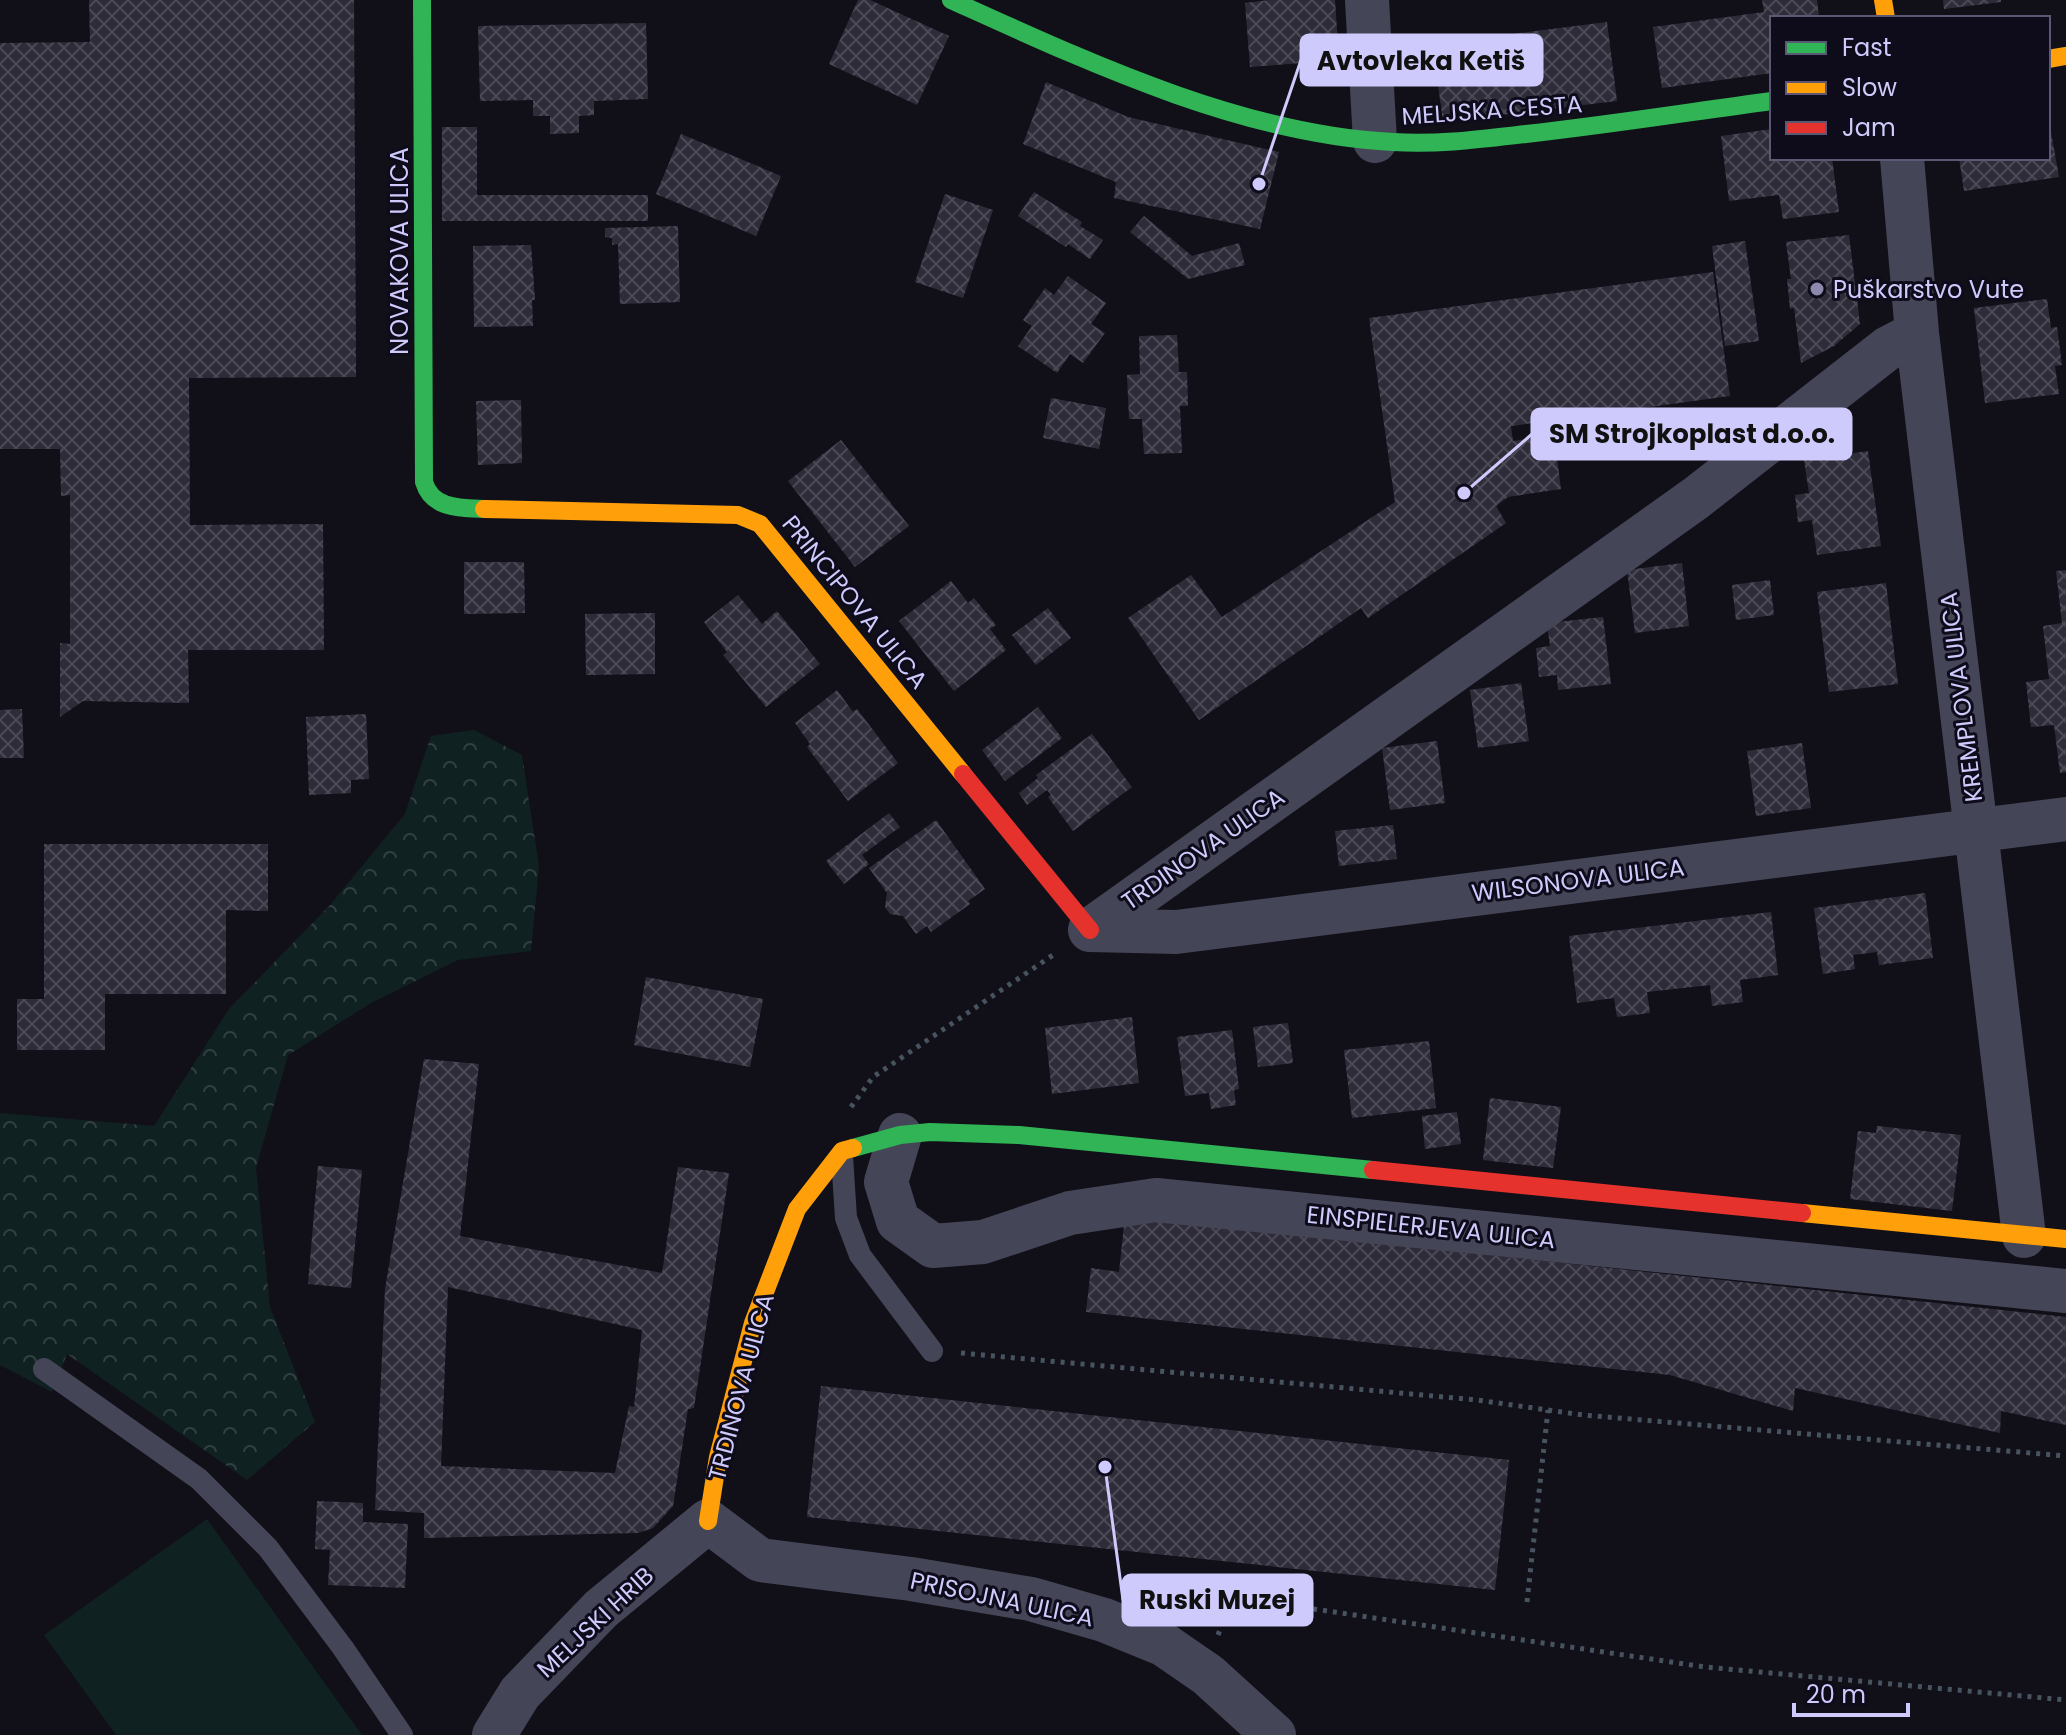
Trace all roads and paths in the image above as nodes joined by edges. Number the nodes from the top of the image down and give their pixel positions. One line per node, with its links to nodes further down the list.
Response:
1 (422, 0): 8 (street, NOVAKOVA ULICA)
2 (951, 0): 5 (street, MELJSKA CESTA)
3 (1367, 0): 5 (street)
4 (1770, 101): 5 (street, MELJSKA CESTA)
5 (1375, 141)
6 (1902, 160): 7 (street, KREMPLOVA ULICA)
7 (1917, 333): 10 (street, KREMPLOVA ULICA); 11 (street, TRDINOVA ULICA)
8 (433, 500): 11 (street, PRINCIPOVA ULICA)
9 (2066, 819): 10 (street, WILSONOVA ULICA)
10 (1976, 830): 11 (street, WILSONOVA ULICA); 14 (street, KREMPLOVA ULICA)
11 (1090, 930): 13 (path)
12 (900, 1135): 13 (street, EINSPIELERJEVA ULICA); 14 (street, EINSPIELERJEVA ULICA); 15 (street, EINSPIELERJEVA ULICA)
13 (842, 1151): 16 (lane); 20 (street, TRDINOVA ULICA)
14 (2045, 1237)
15 (2066, 1291)
16 (932, 1351): 18 (path)
17 (44, 1369): 25 (lane)
18 (1548, 1410): 19 (path); 21 (path)
19 (2066, 1456)
20 (708, 1521): 22 (street, PRISOJNA ULICA); 26 (street, MELJSKI HRIB)
21 (1527, 1602)
22 (1104, 1620): 23 (path); 24 (street, PRISOJNA ULICA)
23 (2066, 1700)
24 (1258, 1730)
25 (402, 1735)
26 (494, 1735)

